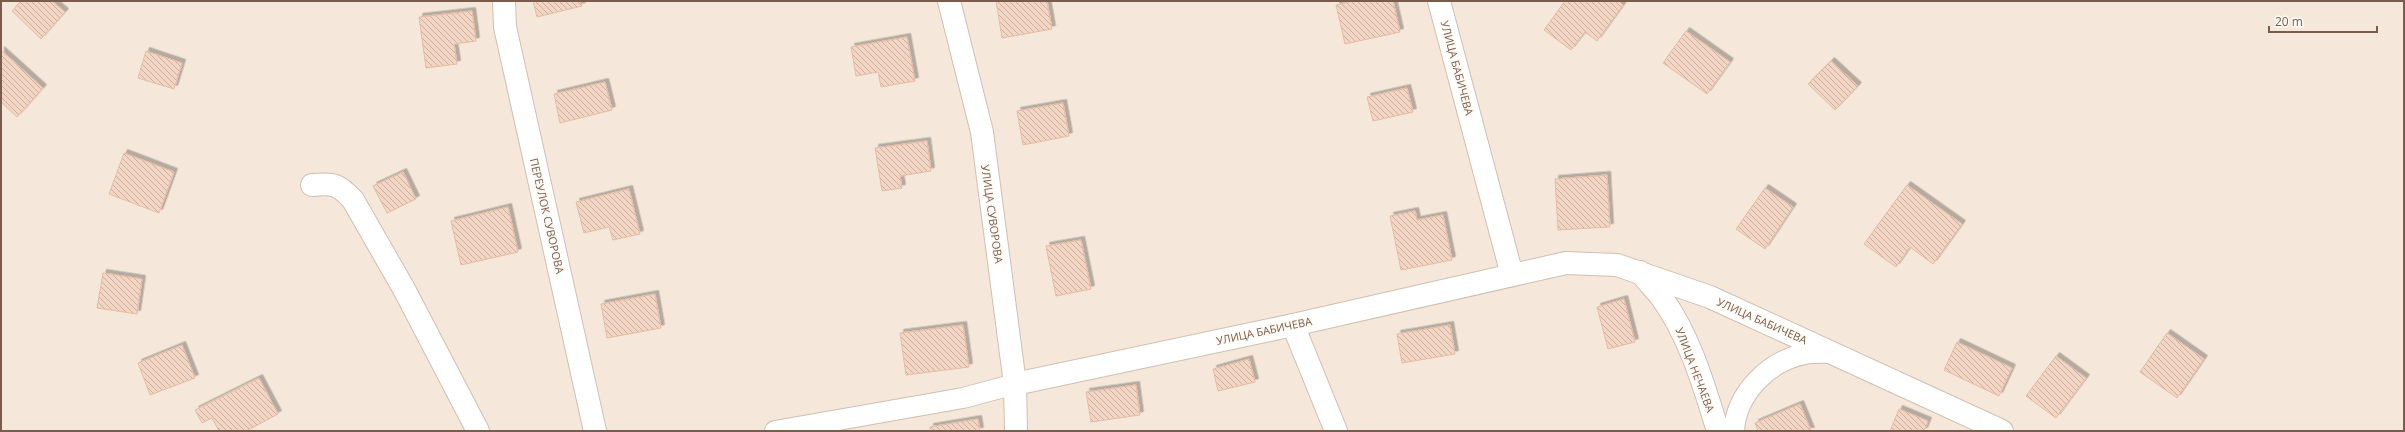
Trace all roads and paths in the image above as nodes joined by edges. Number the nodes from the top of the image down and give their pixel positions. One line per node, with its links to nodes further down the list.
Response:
1 (504, 1): 11 (street, ПЕРЕУЛОК СУВОРОВА)
2 (949, 1): 9 (street, УЛИЦА СУВОРОВА)
3 (1439, 1): 6 (street, УЛИЦА БАБИЧЕВА)
4 (312, 185): 10 (street)
5 (1640, 272): 6 (street, УЛИЦА БАБИЧЕВА); 8 (street, УЛИЦА БАБИЧЕВА); 15 (street, УЛИЦА НЕЧАЕВА)
6 (1512, 275): 7 (street, УЛИЦА БАБИЧЕВА)
7 (1293, 325): 9 (street, УЛИЦА БАБИЧЕВА); 14 (street)
8 (1833, 353): 16 (lane); 17 (street, УЛИЦА БАБИЧЕВА)
9 (1015, 384): 12 (lane); 13 (street, УЛИЦА СУВОРОВА)
10 (478, 431)
11 (595, 431)
12 (775, 431)
13 (1016, 431)
14 (1336, 431)
15 (1718, 431)
16 (1734, 431)
17 (2002, 431)

